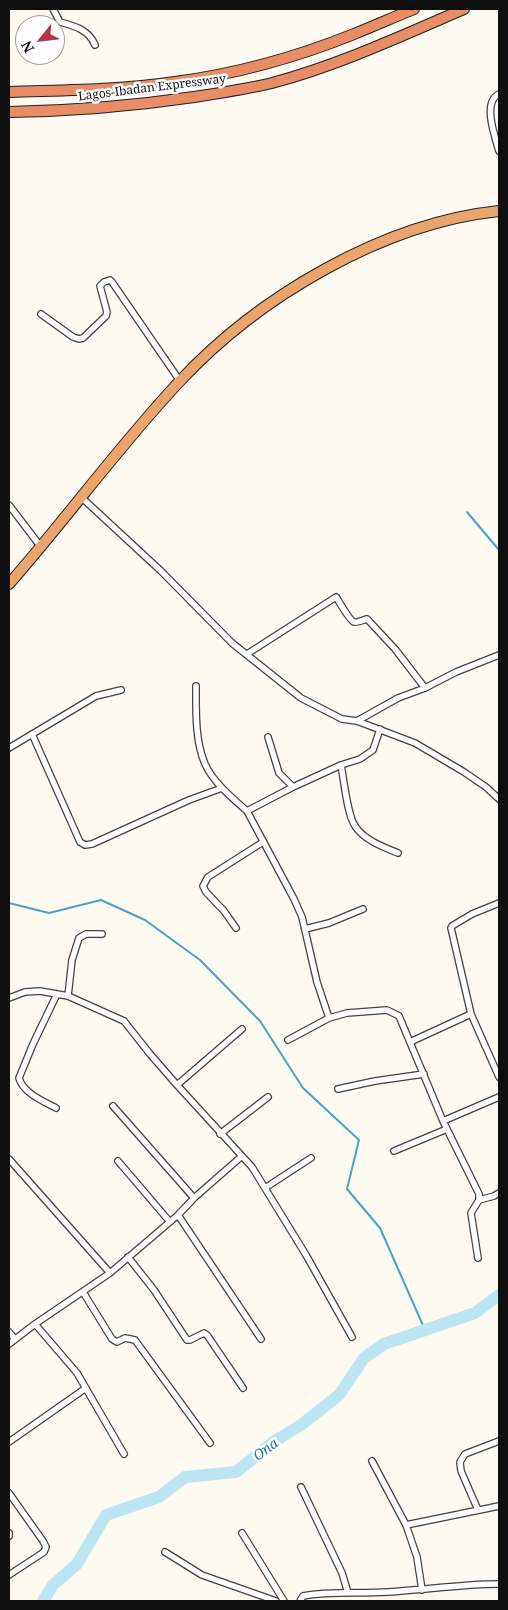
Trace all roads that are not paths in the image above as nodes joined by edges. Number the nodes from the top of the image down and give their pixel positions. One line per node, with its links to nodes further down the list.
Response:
1 (53, 9): 4 (street)
2 (414, 9): 5 (highway, Lagos-Ibadan Expressway)
3 (464, 9): 7 (highway, Lagos-Ibadan Expressway)
4 (95, 45)
5 (9, 92)
6 (499, 94): 8 (street)
7 (9, 112)
8 (499, 151)
9 (499, 211): 11 (highway)
10 (41, 314): 11 (street)
11 (180, 381): 12 (highway)
12 (81, 496): 14 (highway); 16 (street)
13 (9, 505): 14 (street)
14 (42, 547): 15 (highway)
15 (9, 584)
16 (247, 654): 19 (street); 21 (street)
17 (499, 655): 19 (street)
18 (196, 686): 28 (street)
19 (425, 688): 21 (street)
20 (121, 690): 23 (street)
21 (357, 721): 22 (street)
22 (380, 729): 26 (street); 29 (street)
23 (32, 734): 25 (street); 28 (street)
24 (268, 737): 27 (street)
25 (9, 748)
26 (341, 765): 27 (street); 32 (street)
27 (293, 787): 30 (street)
28 (222, 788): 30 (street)
29 (499, 799)
30 (247, 811): 31 (street)
31 (263, 842): 35 (street); 36 (street)
32 (398, 853)
33 (499, 903): 41 (street)
34 (363, 909): 36 (street)
35 (236, 928)
36 (305, 929): 42 (street)
37 (102, 934): 39 (street)
38 (57, 994): 39 (street); 40 (street); 53 (street)
39 (68, 996): 48 (street)
40 (9, 998)
41 (471, 1014): 45 (street); 47 (street)
42 (328, 1018): 44 (street); 45 (street)
43 (242, 1029): 48 (street)
44 (288, 1040)
45 (410, 1042): 46 (street)
46 (424, 1074): 49 (street); 54 (street)
47 (499, 1077)
48 (176, 1085): 56 (street)
49 (338, 1089)
50 (499, 1097): 54 (street)
51 (268, 1098): 56 (street)
52 (113, 1106): 64 (street)
53 (56, 1108)
54 (443, 1121): 55 (street)
55 (447, 1129): 57 (street); 65 (street)
56 (220, 1134): 58 (street)
57 (394, 1150)
58 (242, 1156): 62 (street); 64 (street)
59 (310, 1158): 62 (street)
60 (9, 1159): 70 (street)
61 (118, 1161): 67 (street)
62 (265, 1188): 74 (street)
63 (499, 1193): 65 (street)
64 (194, 1198): 66 (street)
65 (479, 1200): 69 (street)
66 (178, 1215): 67 (street); 75 (street)
67 (170, 1222): 68 (street)
68 (128, 1257): 70 (street); 79 (street)
69 (478, 1258)
70 (110, 1273): 71 (street)
71 (83, 1292): 72 (street); 82 (street)
72 (35, 1324): 76 (street); 78 (street)
73 (9, 1332): 76 (street)
74 (352, 1337)
75 (260, 1339)
76 (15, 1340): 77 (street)
77 (9, 1344)
78 (86, 1388): 81 (street); 83 (street)
79 (243, 1388)
80 (499, 1441): 88 (street)
81 (9, 1442)
82 (210, 1443)
83 (124, 1454)
84 (372, 1461): 89 (street)
85 (301, 1487): 95 (street)
86 (9, 1493): 92 (street)
87 (499, 1506): 88 (street)
88 (478, 1510): 89 (street)
89 (406, 1525): 94 (street)
90 (242, 1533): 97 (street)
91 (164, 1552): 96 (street)
92 (9, 1576)
93 (499, 1584): 94 (street)
94 (422, 1590): 95 (street)
95 (348, 1593): 98 (street)
96 (276, 1601)
97 (284, 1601)
98 (300, 1601)

